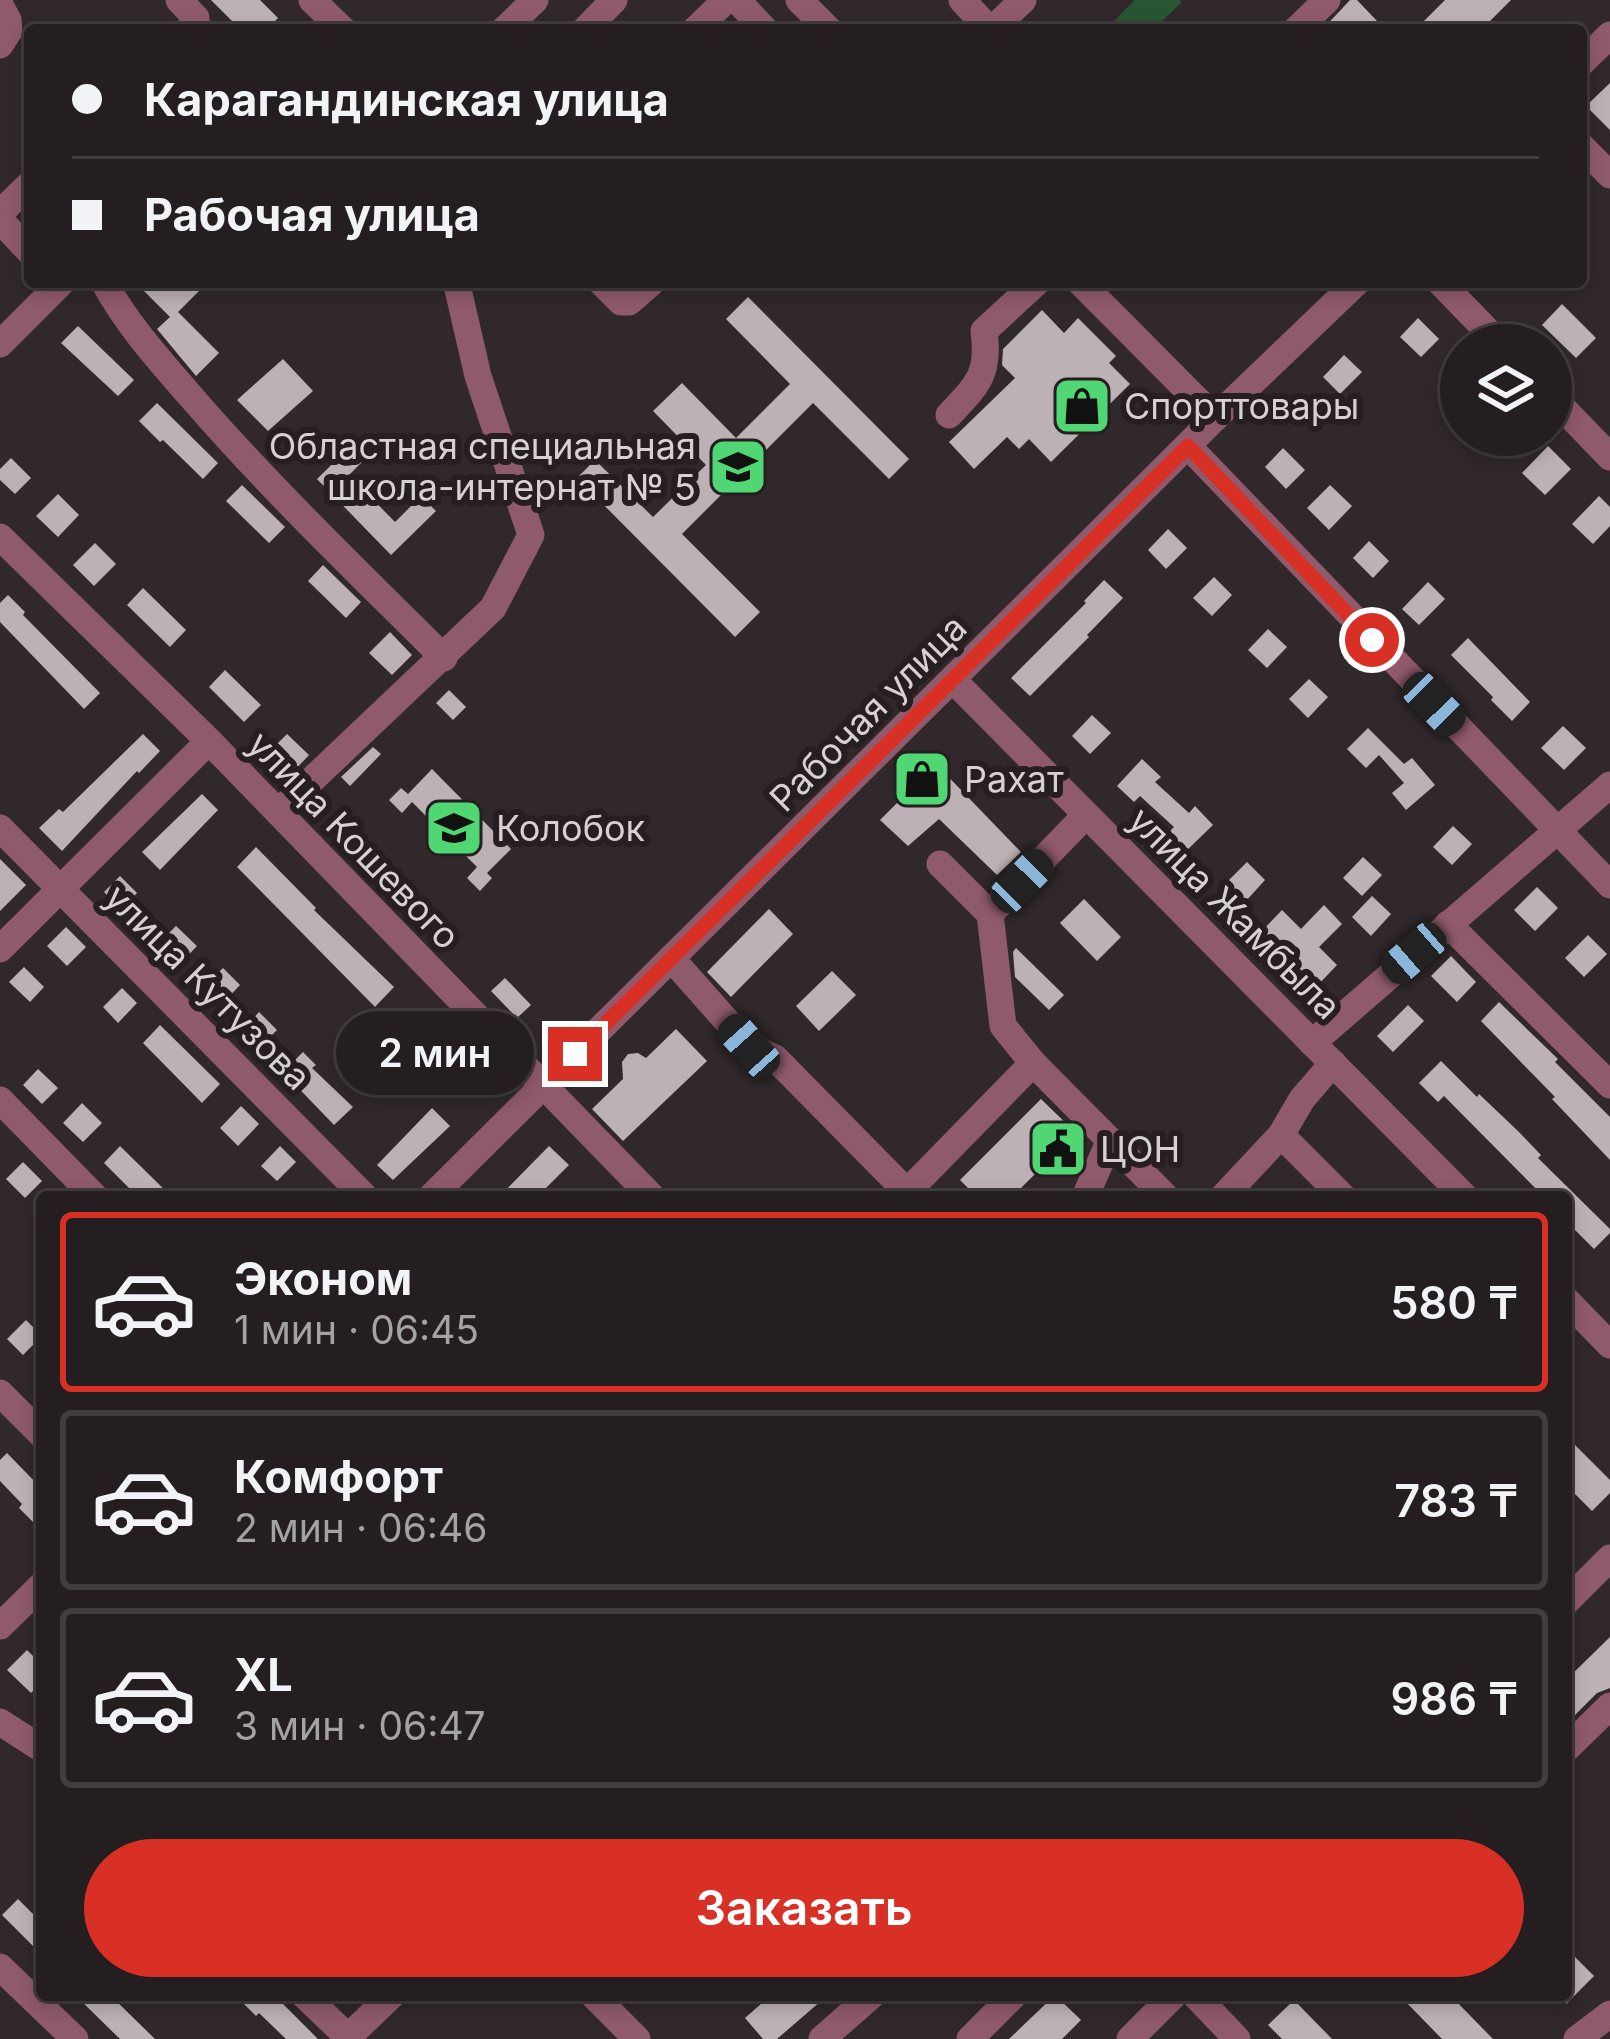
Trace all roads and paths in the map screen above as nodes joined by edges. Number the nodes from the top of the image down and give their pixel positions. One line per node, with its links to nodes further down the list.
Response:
1 (179, 0): 10 (street)
2 (535, 0): 11 (street)
3 (614, 0): 12 (street)
4 (726, 0): 13 (street)
5 (799, 0): 14 (street)
6 (962, 0): 15 (street)
7 (1022, 0): 16 (street)
8 (1327, 0): 17 (street)
9 (0, 5): 19 (street)
10 (194, 24)
11 (510, 24)
12 (591, 24)
13 (701, 24)
14 (823, 24)
15 (985, 24)
16 (997, 24)
17 (1302, 24)
18 (1610, 35): 20 (street)
19 (0, 45)
20 (1587, 57)
21 (1587, 152): 22 (street)
22 (1610, 175)
23 (24, 190): 24 (street)
24 (1, 213): 25 (street)
25 (24, 244)
26 (55, 288): 36 (street)
27 (108, 288): 43 (street)
28 (458, 288): 43 (street)
29 (607, 288): 30 (street)
30 (645, 288)
31 (1031, 288): 37 (street)
32 (1086, 288): 38 (street)
33 (1351, 288): 38 (street, Рабочая улица)
34 (1446, 288): 35 (street)
35 (1481, 324)
36 (0, 344)
37 (949, 415)
38 (1215, 418): 40 (street, Рабочая улица)
39 (1572, 418): 41 (street)
40 (1188, 446): 44 (street, Рабочая улица); 50 (street)
41 (1610, 457)
42 (0, 537): 45 (street, улица Кошевого)
43 (444, 658): 47 (street)
44 (953, 680): 48 (street, улица Жамбыла); 57 (street, Рабочая улица)
45 (208, 741): 47 (street, улица Кошевого); 53 (street)
46 (1610, 785): 50 (street)
47 (278, 812): 62 (street, улица Кошевого)
48 (1086, 815): 54 (street); 58 (street, улица Жамбыла)
49 (0, 828): 53 (street, улица Кутузова)
50 (1557, 832): 52 (street); 55 (street)
51 (940, 865): 54 (street)
52 (1610, 885)
53 (61, 890): 56 (street); 67 (street, улица Кутузова)
54 (990, 914): 59 (street)
55 (1448, 924): 58 (street); 61 (street)
56 (0, 949)
57 (671, 958): 62 (street, Рабочая улица); 70 (street)
58 (1312, 1042): 60 (street, улица Жамбыла)
59 (1034, 1063): 65 (street); 71 (street)
60 (1333, 1063): 64 (street); 76 (street, улица Жамбыла)
61 (1610, 1084)
62 (543, 1085): 68 (street, Рабочая улица); 69 (street, улица Кошевого)
63 (0, 1100): 66 (street)
64 (1281, 1135): 74 (street); 75 (street)
65 (1110, 1140): 72 (street); 73 (street)
66 (89, 1191)
67 (359, 1191)
68 (437, 1191)
69 (646, 1191)
70 (905, 1191)
71 (913, 1191)
72 (1088, 1191)
73 (1160, 1191)
74 (1229, 1191)
75 (1337, 1191)
76 (1459, 1191)
77 (1572, 1306): 78 (street)
78 (1610, 1345)
79 (0, 1393): 80 (street)
80 (36, 1429)
81 (1610, 1558): 82 (street)
82 (1572, 1587)
83 (36, 1592): 84 (street)
84 (0, 1626)
85 (1610, 1706): 87 (street)
86 (0, 1722): 88 (street)
87 (1572, 1743)
88 (36, 1745)
89 (0, 1967): 99 (street)
90 (310, 2001): 98 (street)
91 (386, 2001): 98 (street)
92 (598, 2001): 100 (street)
93 (865, 2001): 101 (street)
94 (1008, 2001): 102 (street)
95 (1160, 2001): 103 (street)
96 (1202, 2001): 104 (street)
97 (1610, 2014): 105 (street)
98 (348, 2038)
99 (75, 2039)
100 (637, 2039)
101 (822, 2039)
102 (970, 2039)
103 (1130, 2039)
104 (1237, 2039)
105 (1577, 2039)

